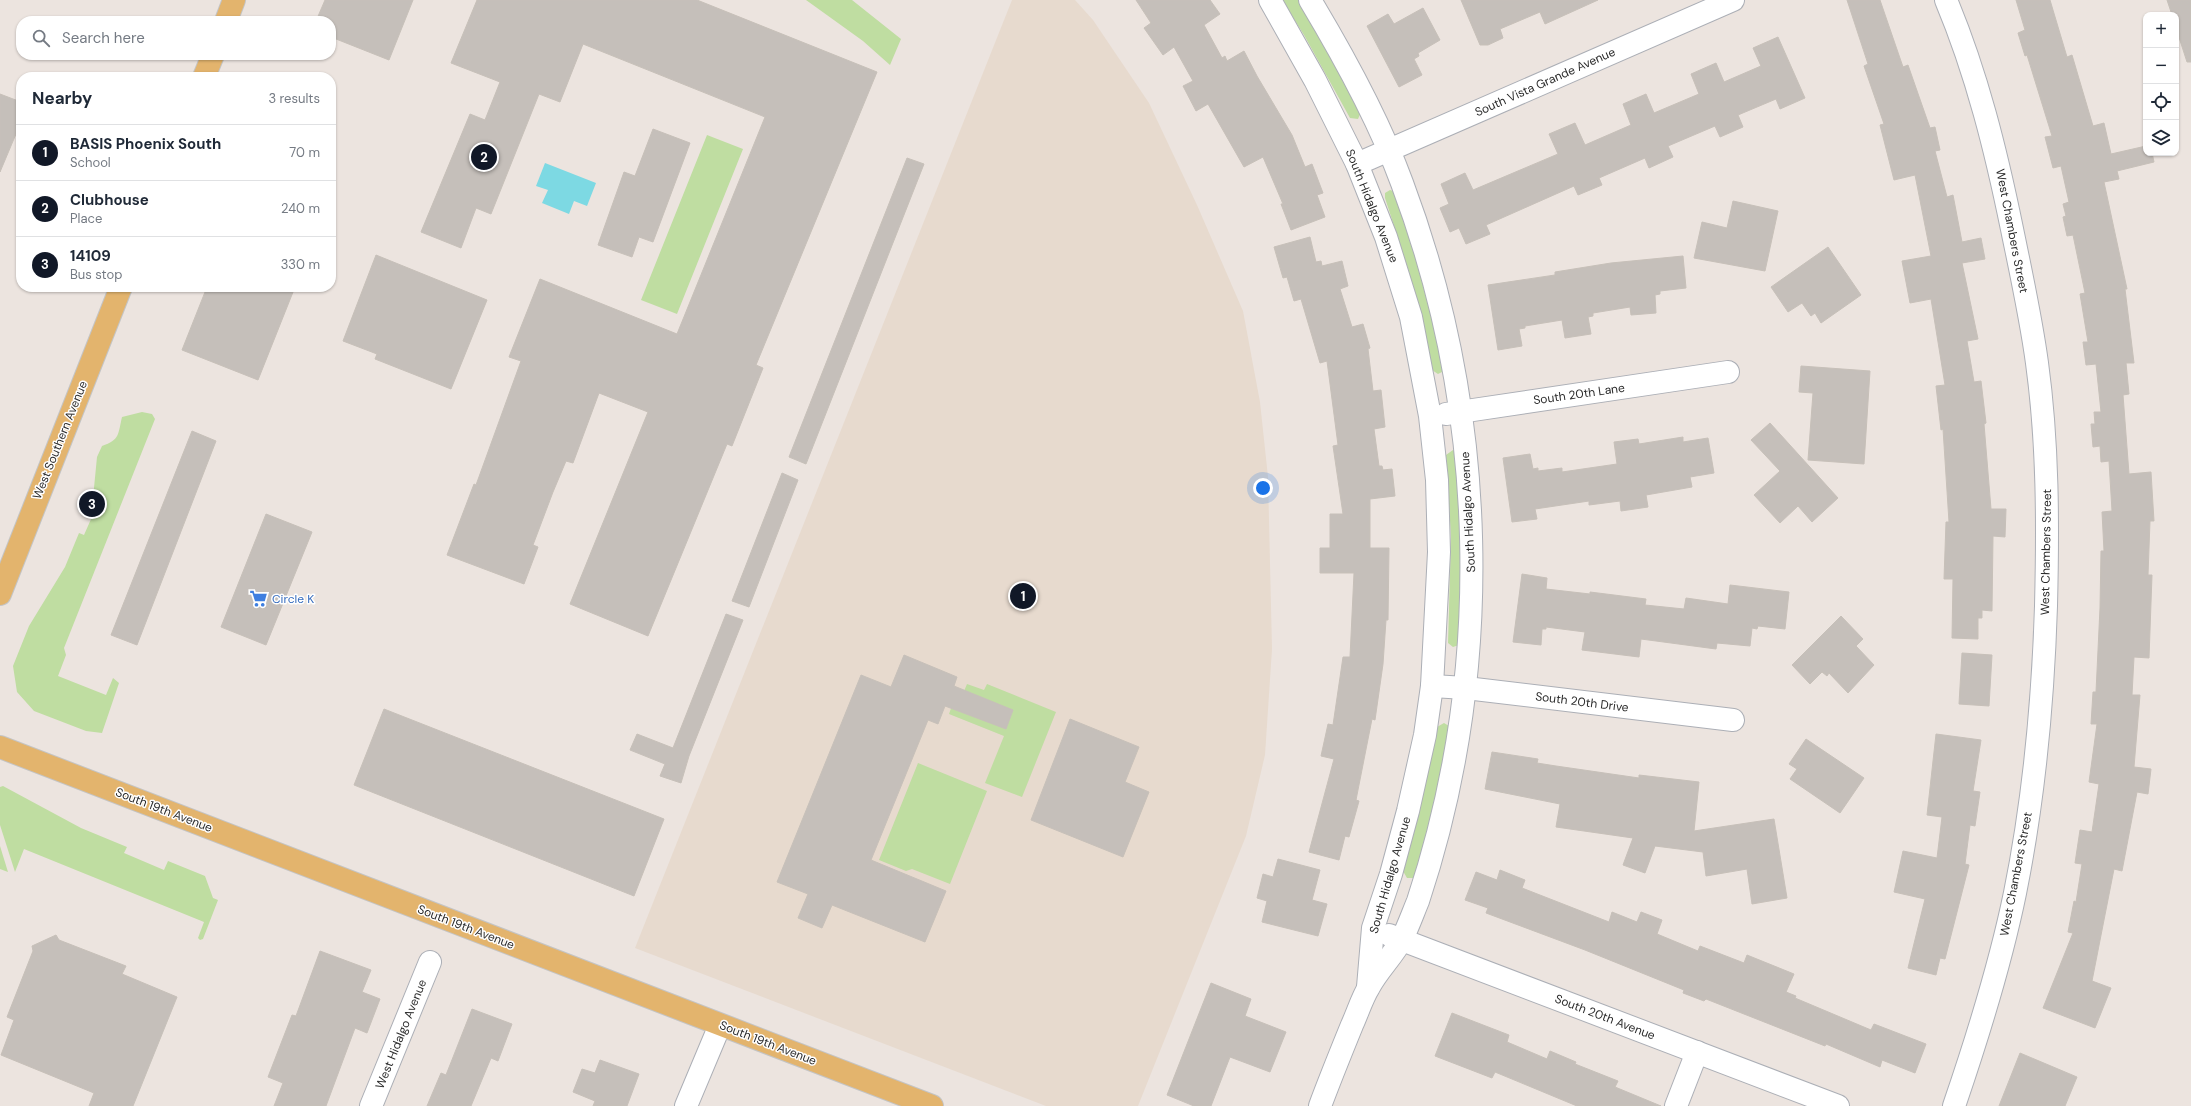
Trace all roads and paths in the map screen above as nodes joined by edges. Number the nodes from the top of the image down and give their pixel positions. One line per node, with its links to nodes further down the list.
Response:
1 (234, 0): 6 (main road)
2 (1270, 0): 10 (street, South Hidalgo Avenue)
3 (1310, 0): 9 (street, South Hidalgo Avenue)
4 (1733, 0): 9 (street, South Vista Grande Avenue)
5 (1946, 0): 32 (street, West Chambers Street)
6 (228, 16)
7 (211, 60): 8 (main road)
8 (206, 72)
9 (1389, 151): 10 (street, South Vista Grande Avenue); 13 (street, South Hidalgo Avenue)
10 (1357, 164): 14 (street, South Hidalgo Avenue)
11 (119, 292): 15 (main road, West Southern Avenue)
12 (1728, 372): 13 (street, South 20th Lane)
13 (1462, 411): 14 (street, South 20th Lane); 17 (street, South Hidalgo Avenue)
14 (1430, 416): 16 (street, South Hidalgo Avenue)
15 (0, 594)
16 (1432, 686): 17 (street, South 20th Drive); 20 (street, South Hidalgo Avenue)
17 (1466, 688): 18 (street, South 20th Drive); 21 (street, South Hidalgo Avenue)
18 (1733, 720)
19 (0, 747): 24 (main road, South 19th Avenue)
20 (1372, 928): 21 (street, South 20th Avenue); 23 (street, South Hidalgo Avenue)
21 (1402, 940): 23 (street, South Hidalgo Avenue); 25 (street, South 20th Avenue)
22 (430, 962): 26 (street, West Hidalgo Avenue)
23 (1368, 988): 29 (street)
24 (720, 1025): 27 (street); 28 (main road, South 19th Avenue)
25 (1697, 1052): 30 (street); 31 (street, South 20th Avenue)
26 (371, 1106)
27 (686, 1106)
28 (932, 1106)
29 (1320, 1106)
30 (1676, 1106)
31 (1838, 1106)
32 (1954, 1106)

